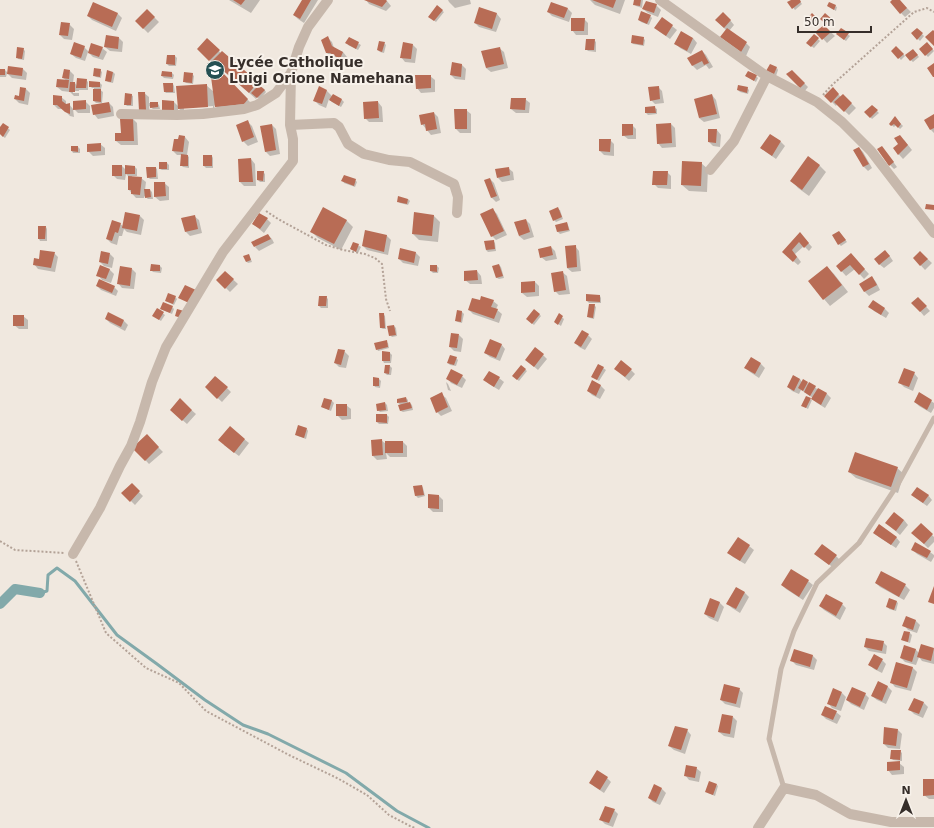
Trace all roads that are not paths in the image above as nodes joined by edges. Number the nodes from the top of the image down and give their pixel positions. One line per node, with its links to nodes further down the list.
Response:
1 (328, 0): 3 (street)
2 (660, 0): 4 (street)
3 (291, 73): 5 (street); 6 (street)
4 (767, 76): 7 (street); 9 (street)
5 (121, 114)
6 (290, 125): 8 (street); 11 (street)
7 (710, 170)
8 (457, 213)
9 (934, 233)
10 (934, 418): 12 (lane)
11 (73, 554)
12 (784, 788): 13 (street); 14 (street)
13 (934, 822)
14 (758, 828)

